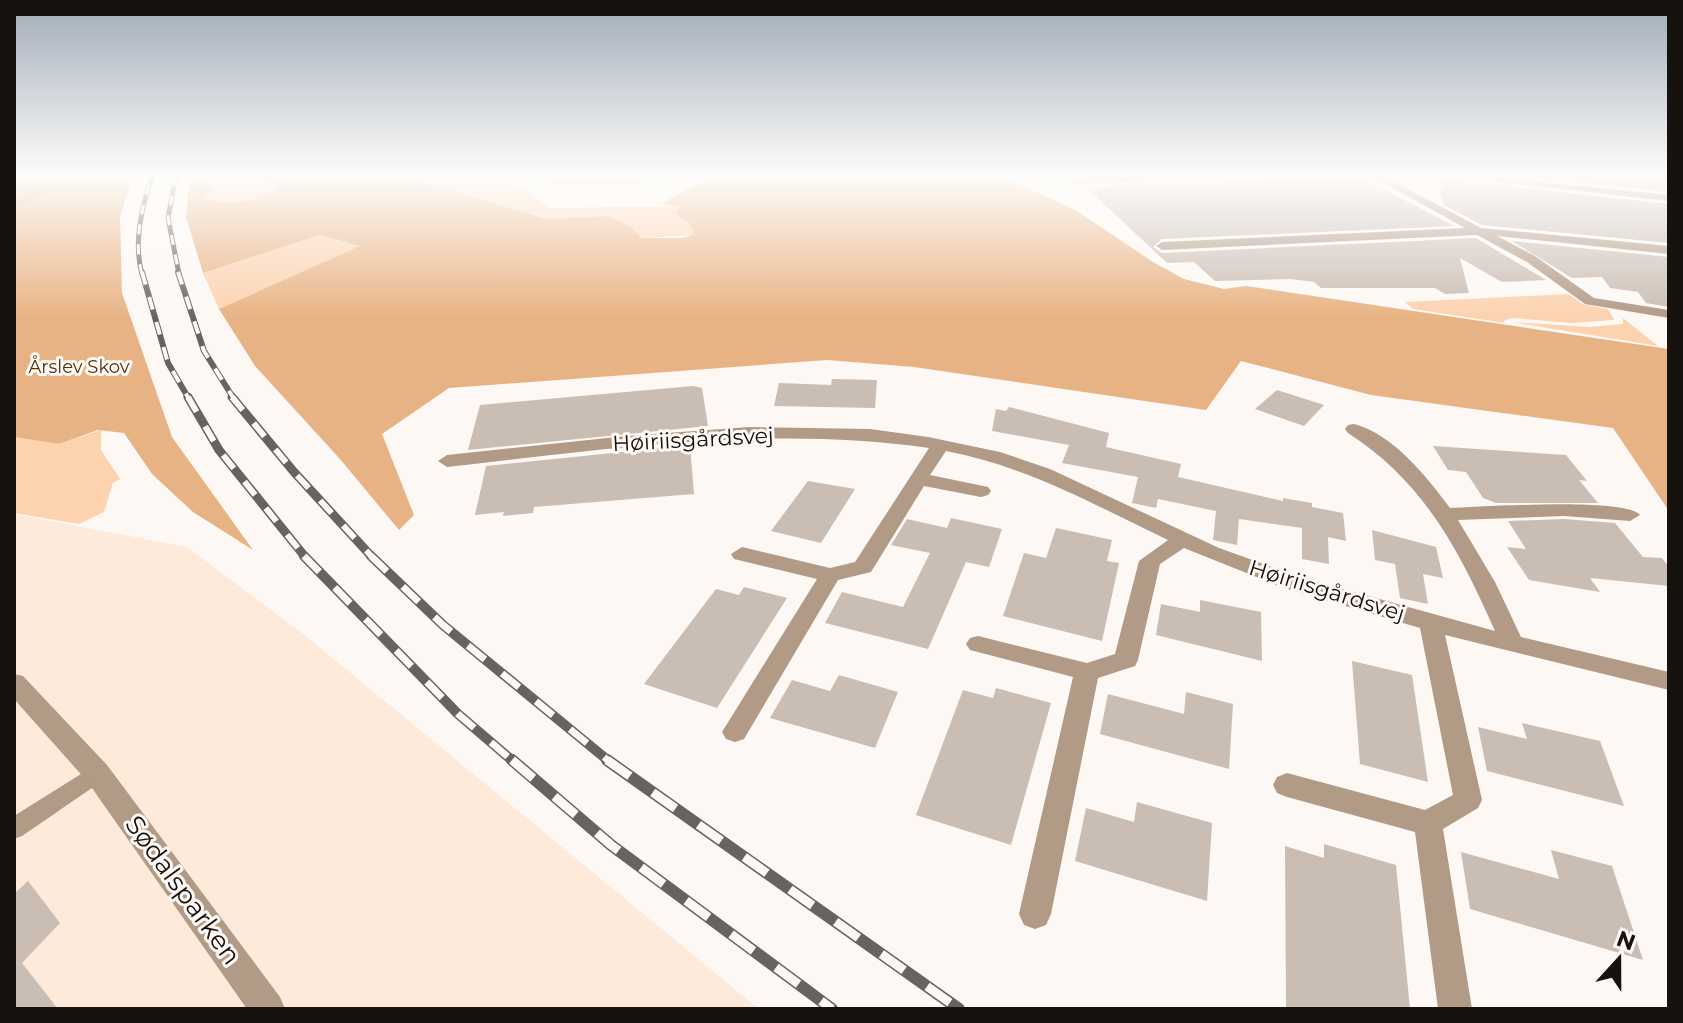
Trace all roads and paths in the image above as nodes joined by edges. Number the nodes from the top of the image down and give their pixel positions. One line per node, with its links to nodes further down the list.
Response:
1 (1469, 224): 2 (street)
2 (1483, 231): 3 (street); 4 (street); 5 (street)
3 (1162, 246)
4 (1669, 250)
5 (1669, 314)
6 (1354, 429): 11 (street)
7 (940, 445): 8 (street, Høiriisgårdsvej); 9 (street); 13 (street, Høiriisgårdsvej)
8 (447, 461)
9 (919, 479): 10 (street); 15 (street)
10 (981, 491)
11 (1445, 514): 12 (street); 17 (street)
12 (1630, 515)
13 (1181, 541): 16 (street, Høiriisgårdsvej); 19 (street)
14 (742, 554): 15 (street)
15 (830, 575): 22 (street)
16 (1430, 620): 17 (street, Høiriisgårdsvej); 25 (street, Høiriisgårdsvej)
17 (1512, 643): 20 (street, Høiriisgårdsvej)
18 (978, 644): 19 (street)
19 (1087, 672): 27 (street)
20 (1669, 681)
21 (18, 695): 23 (street, Sødalsparken)
22 (735, 732)
23 (97, 773): 26 (lane); 28 (street, Sødalsparken)
24 (1287, 785): 25 (street)
25 (1428, 823): 29 (street)
26 (14, 829)
27 (1035, 914)
28 (268, 1009)
29 (1455, 1009)

